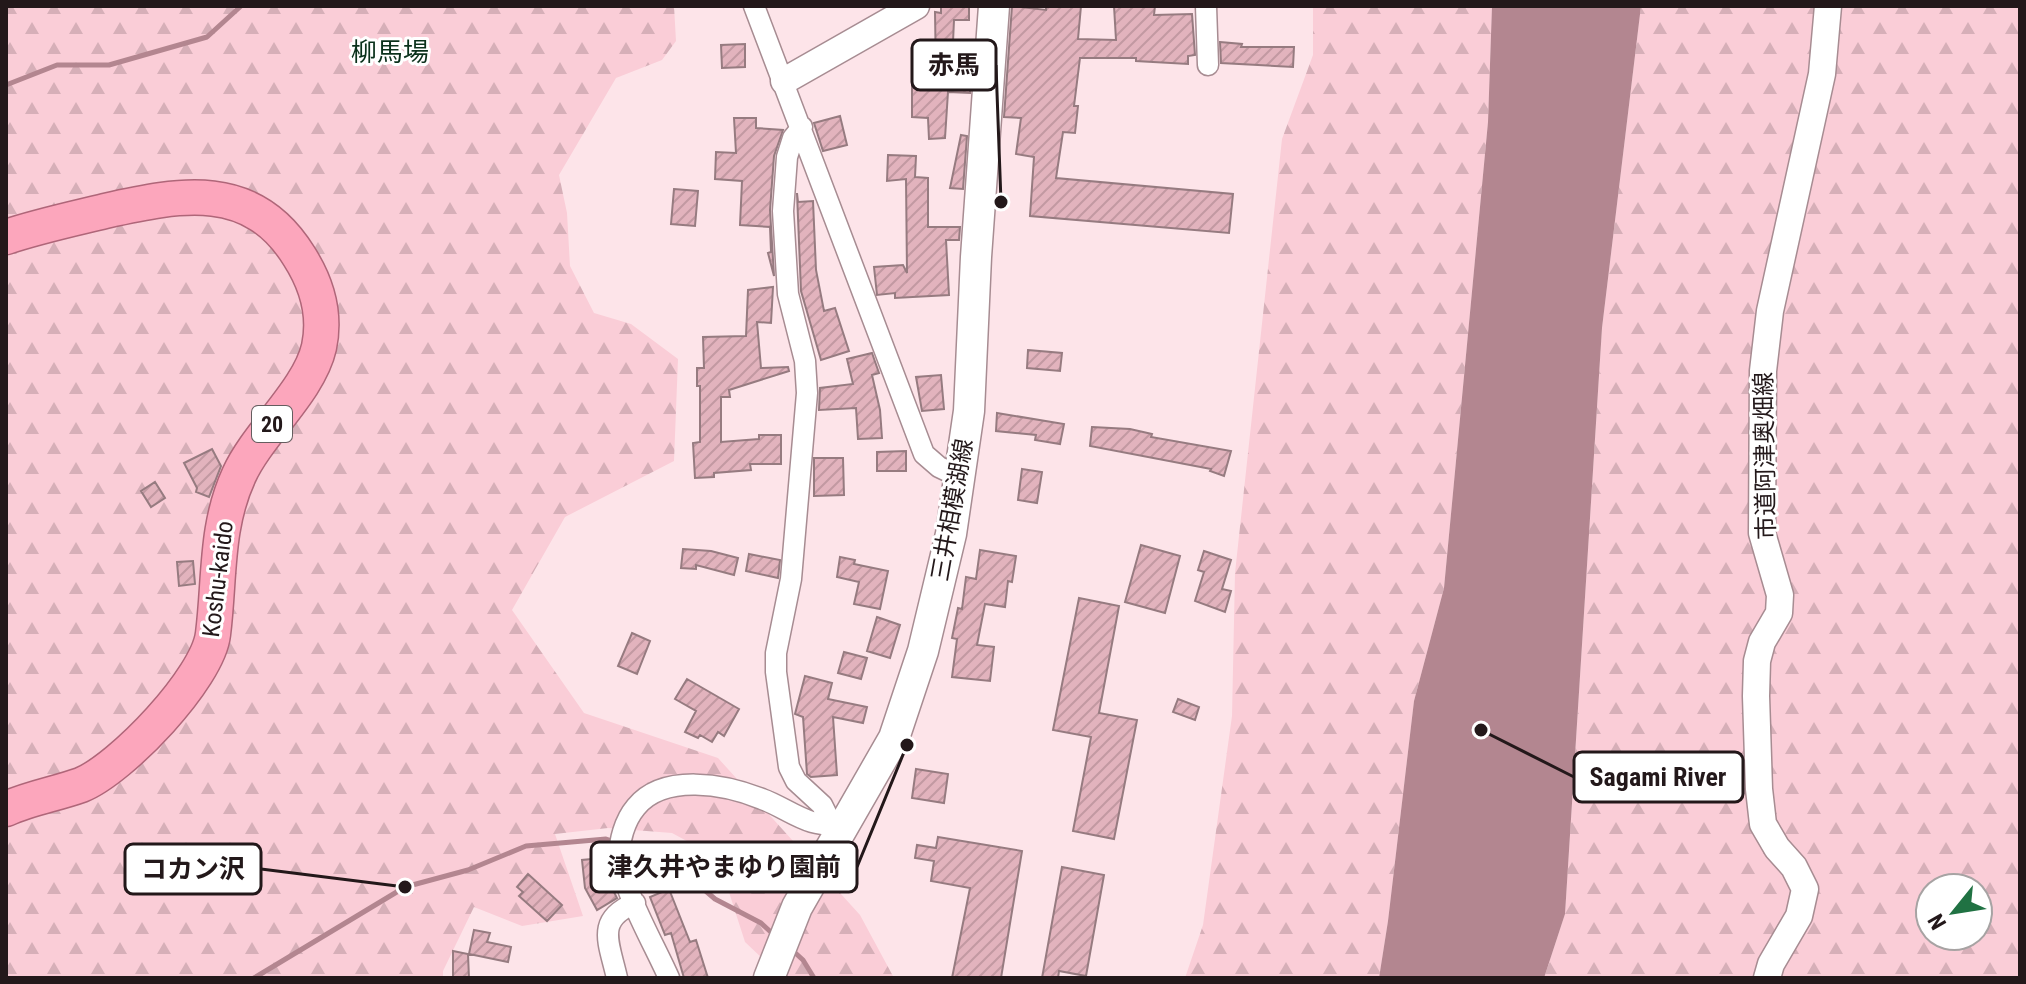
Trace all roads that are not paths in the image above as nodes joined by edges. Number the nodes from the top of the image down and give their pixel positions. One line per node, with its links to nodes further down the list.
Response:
1 (754, 6): 7 (street)
2 (916, 6): 7 (street)
3 (994, 6): 10 (main road, 三井相模湖線)
4 (1206, 6): 6 (street)
5 (1828, 6): 17 (street, 市道阿津奥畑線)
6 (1208, 65)
7 (784, 81): 8 (street)
8 (802, 127): 10 (street); 12 (street)
9 (6, 237): 11 (highway, Koshu-kaido / 20)
10 (960, 477): 12 (main road, 三井相模湖線)
11 (6, 809)
12 (837, 827): 13 (street); 16 (main road, 三井相模湖線)
13 (635, 903): 14 (street); 15 (street)
14 (617, 978)
15 (669, 978)
16 (769, 978)
17 (1767, 978)

